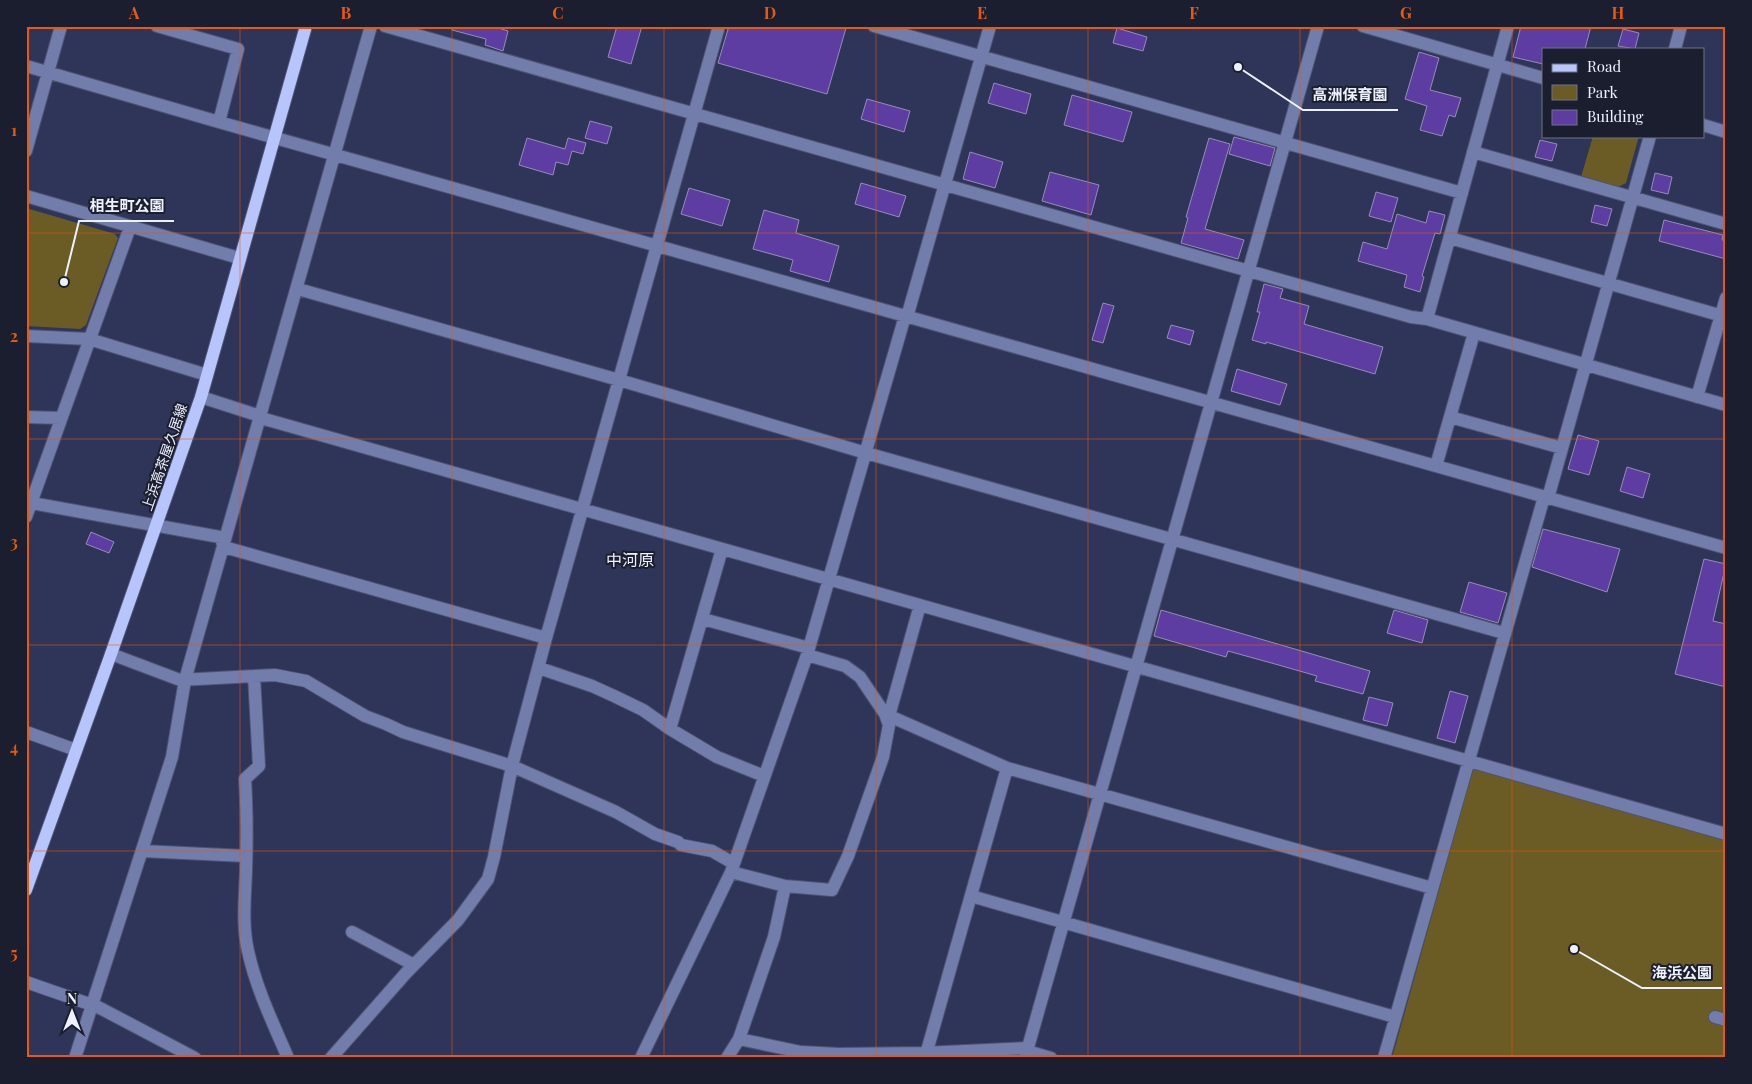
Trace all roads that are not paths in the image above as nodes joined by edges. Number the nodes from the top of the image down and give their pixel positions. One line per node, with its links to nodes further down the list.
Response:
1 (61, 26): 17 (street)
2 (157, 26): 20 (street)
3 (306, 26): 23 (main road, 上浜高茶屋久居線)
4 (371, 26): 28 (street)
5 (384, 26): 19 (street)
6 (719, 26): 19 (street)
7 (874, 26): 14 (street)
8 (990, 26): 14 (street)
9 (1318, 26): 25 (street)
10 (1363, 26): 15 (street)
11 (1508, 26): 15 (street)
12 (1678, 27): 13 (street)
13 (1675, 48)
14 (982, 57): 25 (street); 29 (street)
15 (1497, 65): 18 (street); 27 (street)
16 (26, 66): 17 (street)
17 (48, 72): 20 (street); 26 (street)
18 (1542, 78)
19 (695, 114): 29 (street); 36 (street)
20 (219, 122): 23 (street)
21 (1704, 125): 22 (street)
22 (1726, 132)
23 (274, 137): 28 (street); 37 (main road, 上浜高茶屋久居線)
24 (1649, 138): 32 (street)
25 (1285, 143): 30 (street); 38 (street)
26 (27, 147)
27 (1473, 152): 30 (street); 32 (street)
28 (336, 155): 36 (street); 40 (street)
29 (945, 185): 38 (street); 42 (street)
30 (1462, 193): 35 (street)
31 (26, 196): 34 (street)
32 (1632, 197): 33 (street); 39 (street)
33 (1726, 224)
34 (130, 227): 37 (street); 47 (street)
35 (1450, 238): 39 (street); 44 (street)
36 (658, 246): 42 (street); 50 (street)
37 (239, 258): 49 (main road, 上浜高茶屋久居線)
38 (1248, 270): 44 (street); 53 (street)
39 (1608, 283): 43 (street); 48 (street)
40 (298, 289): 50 (street); 58 (street)
41 (1726, 298): 43 (street)
42 (906, 316): 53 (street); 60 (street)
43 (1723, 316): 52 (street)
44 (1427, 320): 45 (street)
45 (1474, 333): 48 (street); 56 (street)
46 (26, 336): 47 (street)
47 (89, 339): 49 (street); 57 (street)
48 (1585, 364): 52 (street); 59 (street)
49 (206, 375): 51 (main road, 上浜高茶屋久居線)
50 (619, 380): 60 (street); 64 (street)
51 (200, 397): 58 (street); 66 (main road, 上浜高茶屋久居線)
52 (1697, 397): 54 (street)
53 (1211, 403): 61 (street); 67 (street)
54 (1726, 405)
55 (26, 417): 57 (street)
56 (1450, 417): 59 (street); 61 (street)
57 (61, 418): 63 (street)
58 (261, 418): 64 (street); 68 (street)
59 (1562, 448): 62 (street)
60 (866, 453): 67 (street); 71 (street)
61 (1436, 466): 62 (street)
62 (1546, 497): 69 (street); 74 (street)
63 (29, 502): 65 (street); 66 (street)
64 (583, 510): 70 (street); 75 (street)
65 (26, 517)
66 (156, 525): 68 (street); 77 (main road, 上浜高茶屋久居線)
67 (1172, 539): 74 (street); 79 (street)
68 (224, 547): 75 (street); 81 (street)
69 (1726, 548)
70 (722, 549): 71 (street); 73 (street)
71 (829, 580): 72 (street); 76 (street)
72 (920, 605): 79 (street); 82 (street)
73 (703, 619): 76 (street); 83 (street)
74 (1504, 633): 86 (street)
75 (546, 638): 78 (street)
76 (808, 652): 82 (street); 89 (street)
77 (112, 654): 81 (street); 85 (main road, 上浜高茶屋久居線)
78 (539, 666): 83 (street); 87 (street)
79 (1136, 666): 86 (street); 90 (street)
80 (254, 676): 81 (street); 87 (street); 93 (street)
81 (185, 680): 92 (street)
82 (887, 715): 88 (street); 95 (street)
83 (670, 730): 89 (street)
84 (26, 732): 85 (street)
85 (76, 750): 97 (main road, 上浜高茶屋久居線)
86 (1468, 760): 91 (street); 96 (street)
87 (512, 766): 94 (street); 101 (street)
88 (1007, 768): 90 (street); 98 (street)
89 (764, 776): 94 (street)
90 (1100, 795): 96 (street); 99 (street)
91 (1726, 834)
92 (142, 850): 93 (street); 103 (street)
93 (246, 856): 110 (street)
94 (732, 868): 95 (street); 112 (street)
95 (784, 886): 105 (street)
96 (1432, 888): 104 (street)
97 (26, 890)
98 (971, 896): 99 (street); 106 (street)
99 (1063, 923): 104 (street); 107 (street)
100 (352, 932): 101 (street)
101 (414, 965): 111 (street)
102 (26, 982): 103 (street)
103 (92, 1005): 108 (street); 109 (street)
104 (1395, 1017): 115 (street)
105 (739, 1039): 106 (street); 113 (street)
106 (927, 1051): 107 (street)
107 (1027, 1052): 114 (street)
108 (75, 1058)
109 (195, 1058)
110 (288, 1058)
111 (331, 1058)
112 (641, 1058)
113 (727, 1058)
114 (1051, 1058)
115 (1384, 1058)

